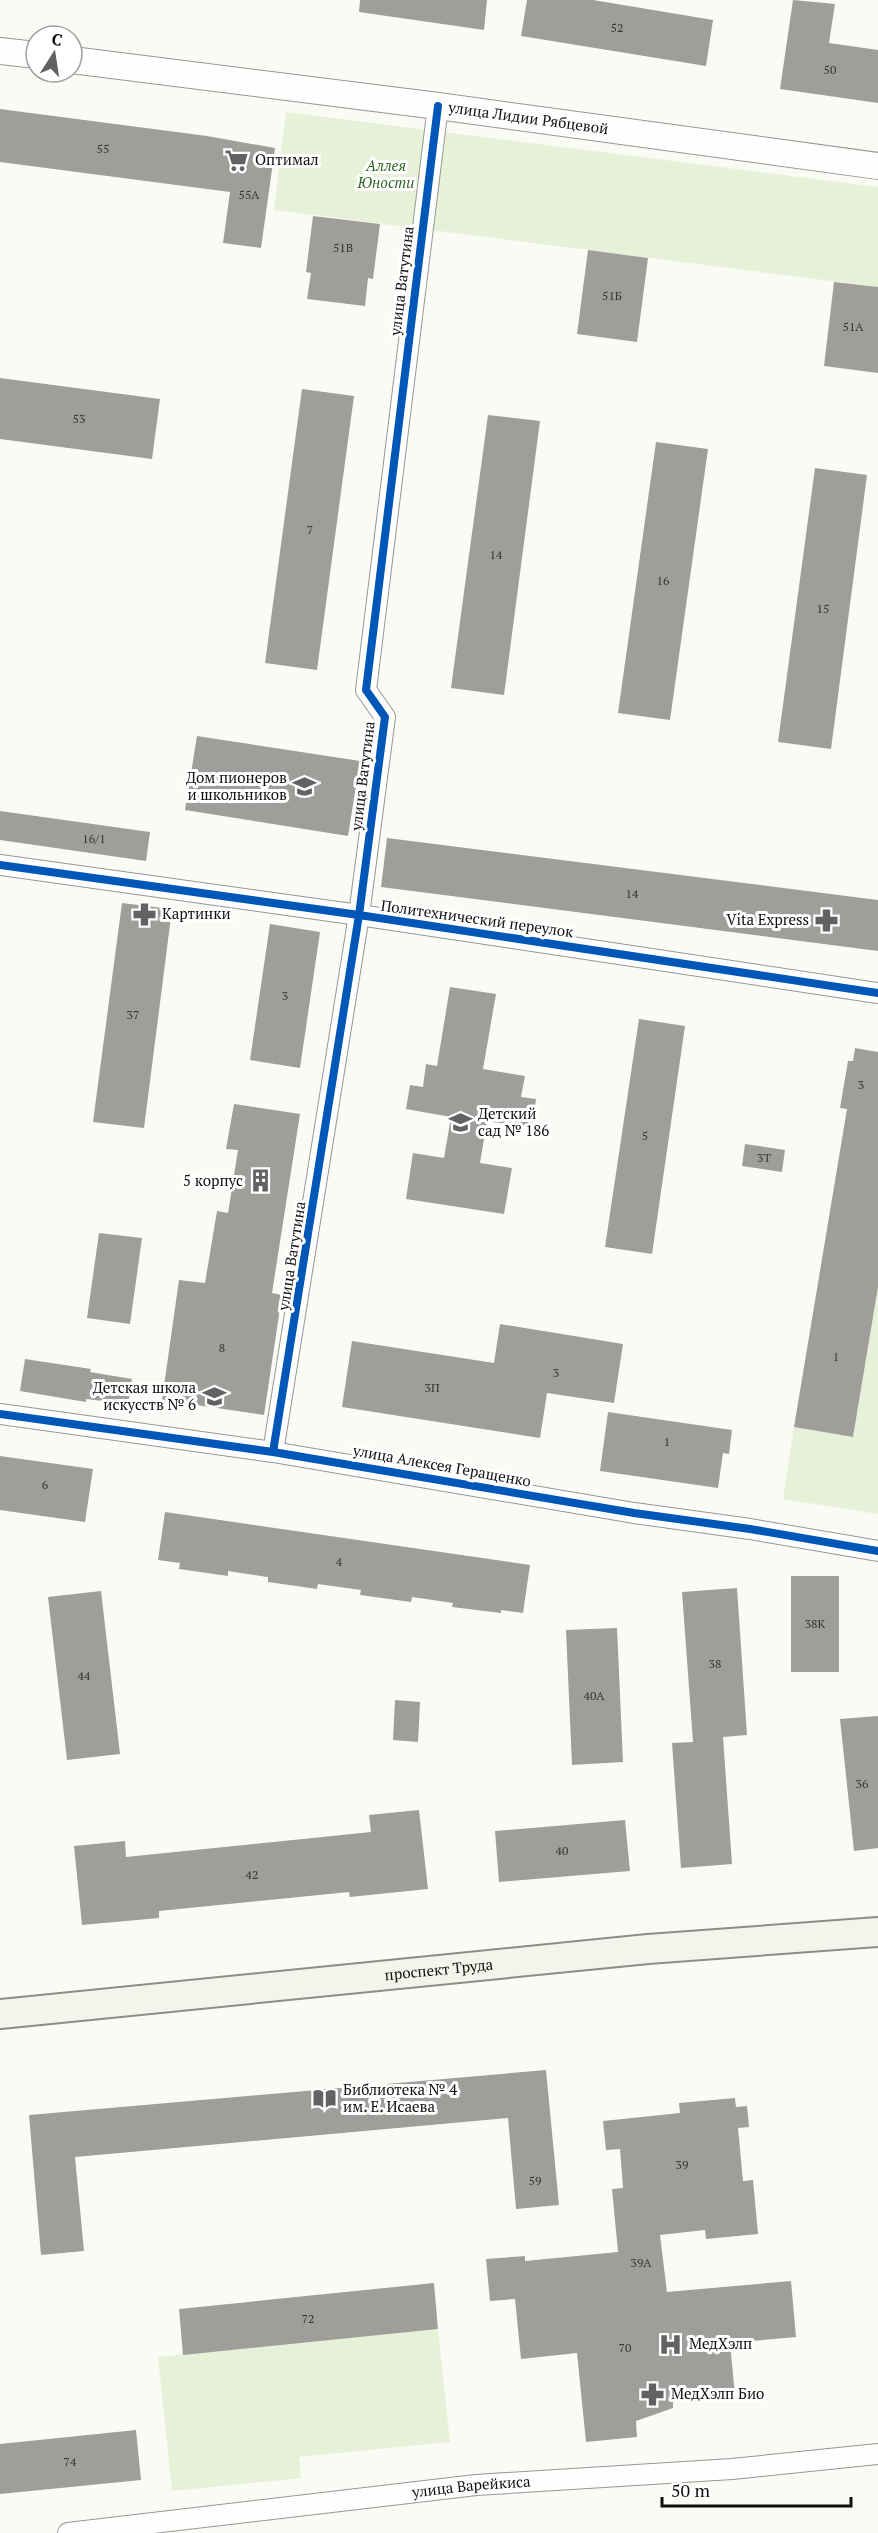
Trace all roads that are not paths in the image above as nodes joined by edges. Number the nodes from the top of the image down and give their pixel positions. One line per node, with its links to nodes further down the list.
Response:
1 (0, 51): 2 (street)
2 (24, 54)
3 (84, 62): 4 (street, улица Лидии Рябцевой)
4 (438, 106): 5 (street, улица Лидии Рябцевой); 7 (street, улица Ватутина)
5 (878, 166)
6 (0, 865): 7 (street, Политехнический переулок)
7 (359, 915): 8 (street, Политехнический переулок); 10 (street, улица Ватутина)
8 (878, 993)
9 (0, 1414): 10 (street, улица Алексея Геращенко)
10 (273, 1452): 11 (street, улица Алексея Геращенко)
11 (878, 1551)
12 (878, 1932): 13 (main road, проспект Труда)
13 (0, 2014)
14 (878, 2454): 15 (street, улица Варейкиса)
15 (68, 2533)

